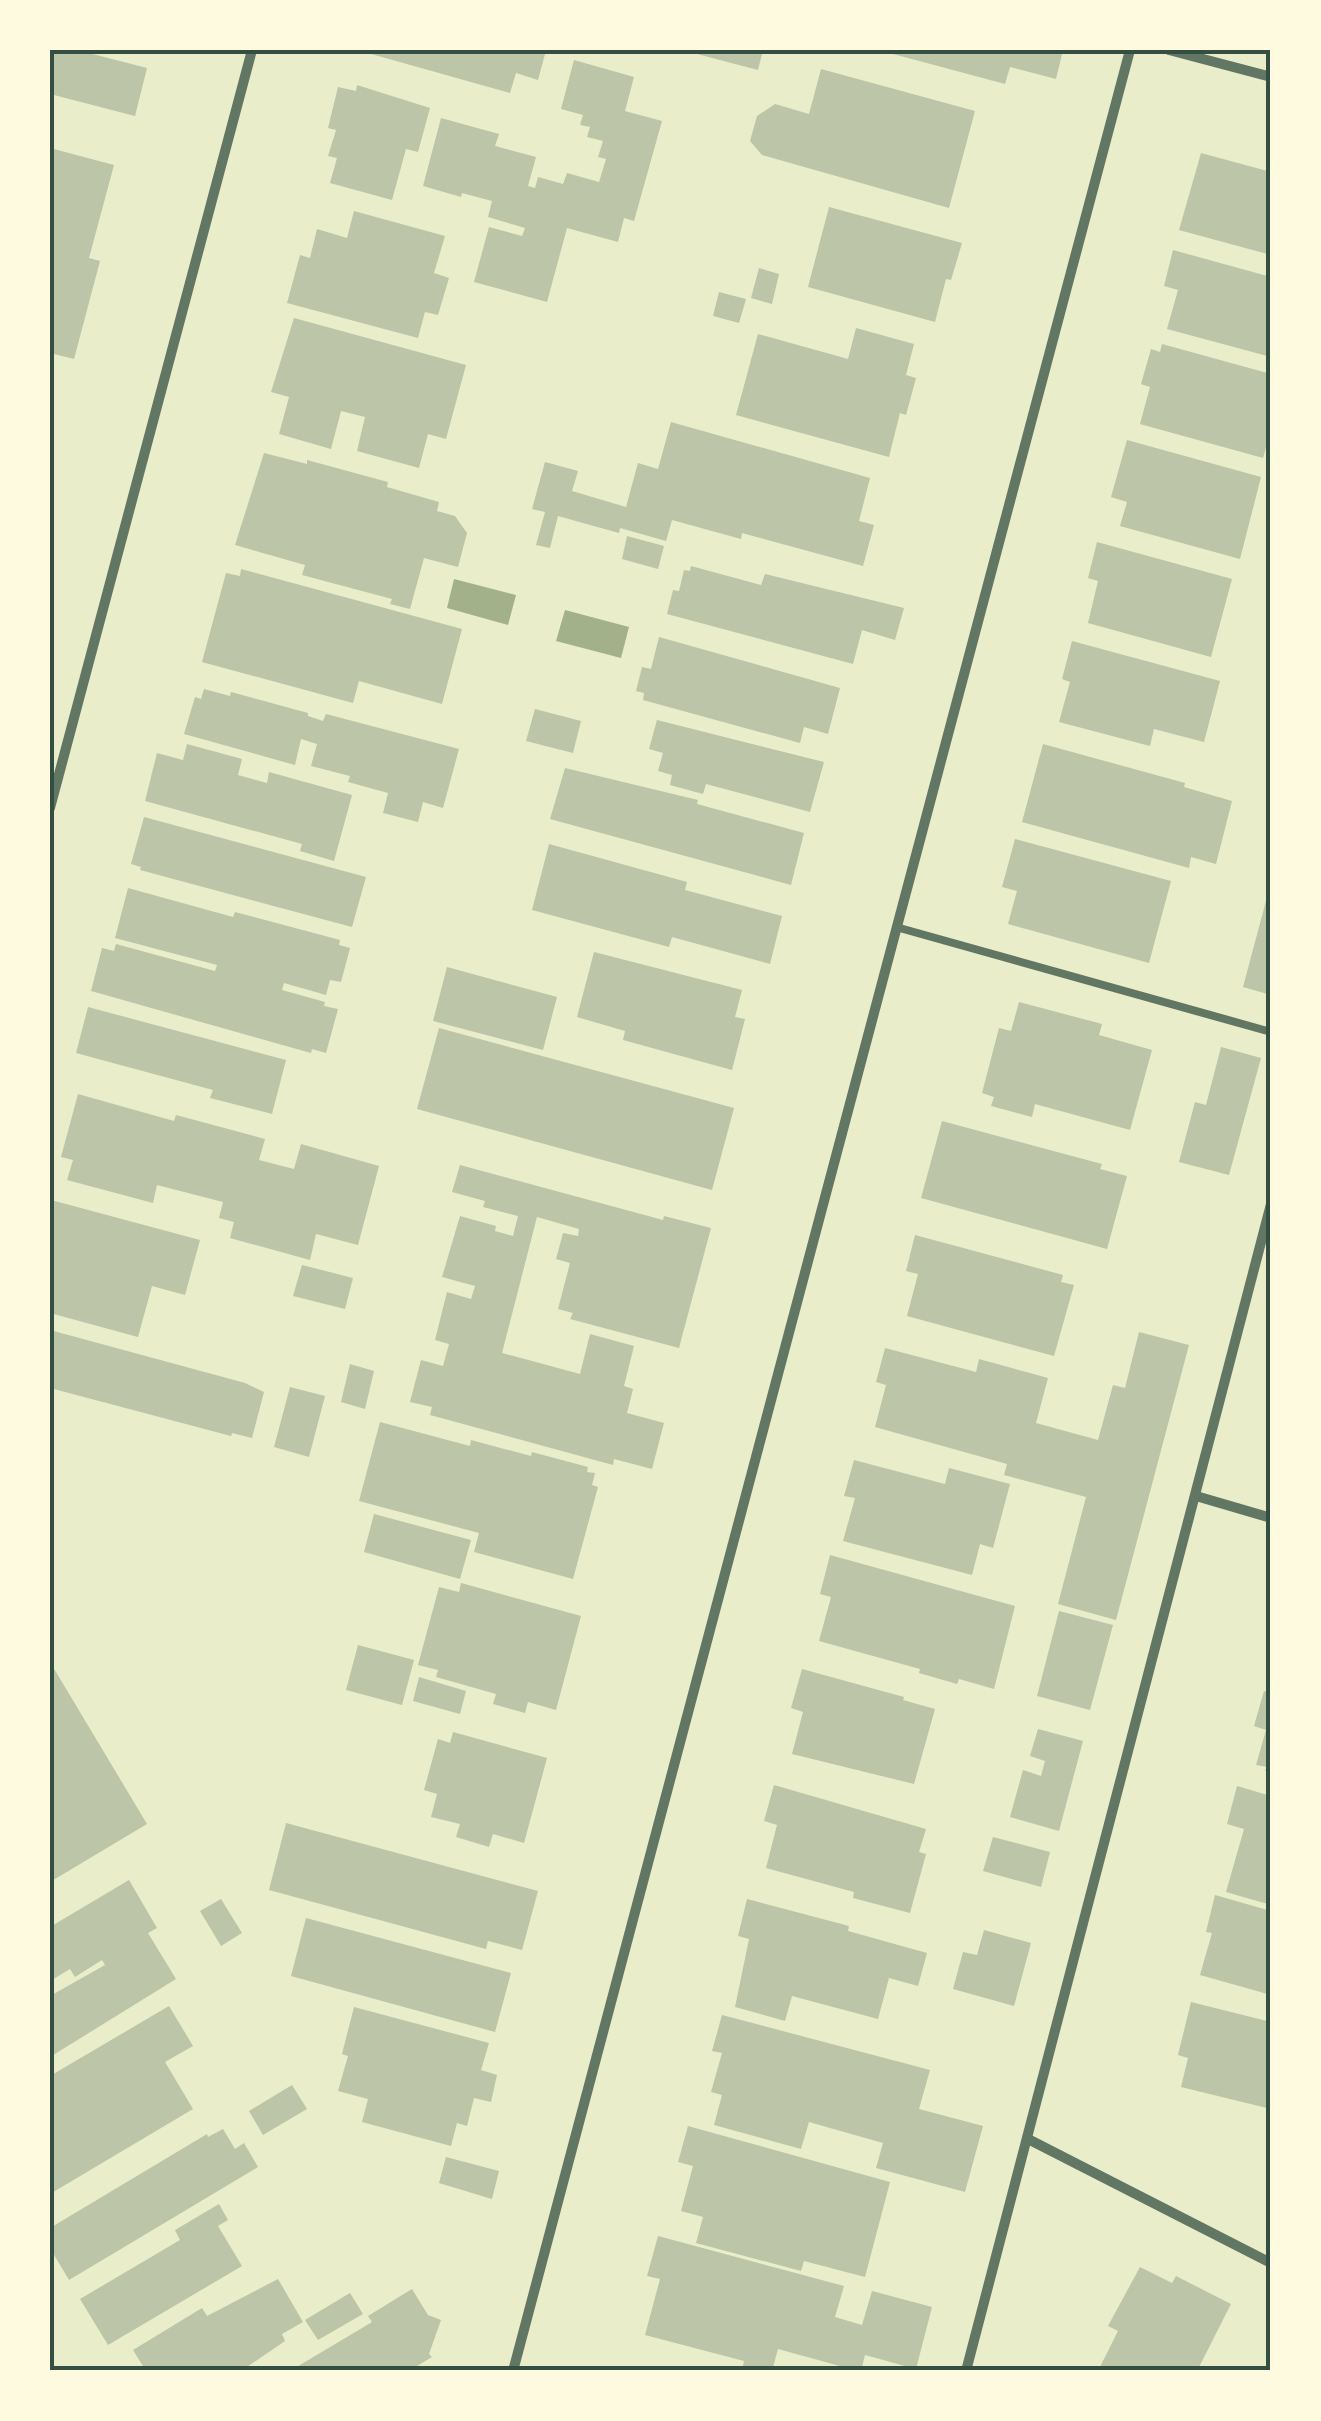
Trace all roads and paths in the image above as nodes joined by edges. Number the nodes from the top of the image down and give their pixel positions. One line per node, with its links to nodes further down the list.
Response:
1 (252, 50): 5 (street)
2 (1130, 50): 6 (street)
3 (1170, 50): 4 (street)
4 (1271, 77)
5 (50, 808)
6 (896, 927): 7 (lane); 13 (street)
7 (1271, 1032)
8 (1271, 1204): 9 (street)
9 (1196, 1496): 10 (street); 11 (street)
10 (1271, 1518)
11 (1028, 2139): 12 (street); 14 (street)
12 (1271, 2262)
13 (513, 2371)
14 (966, 2371)

